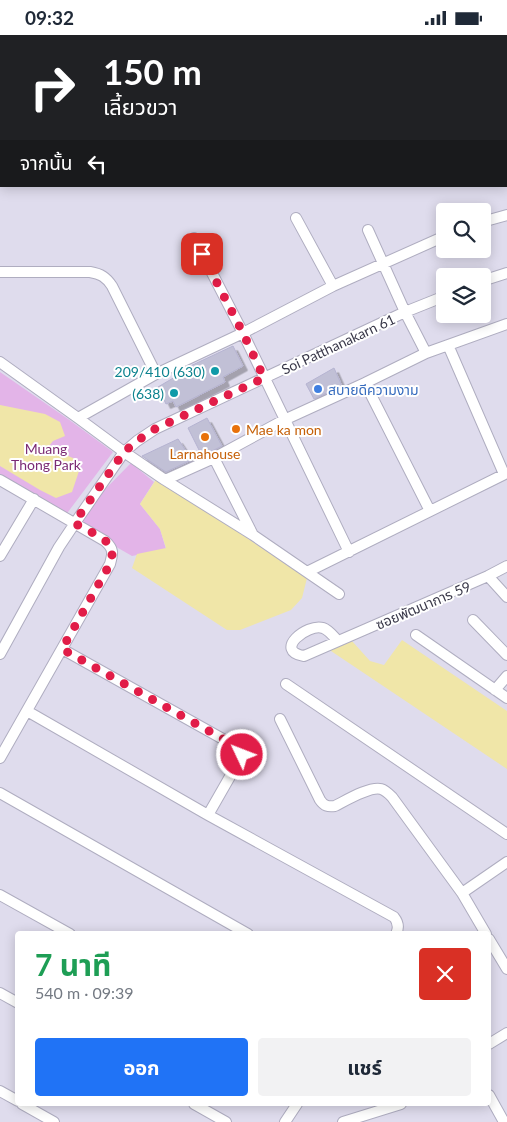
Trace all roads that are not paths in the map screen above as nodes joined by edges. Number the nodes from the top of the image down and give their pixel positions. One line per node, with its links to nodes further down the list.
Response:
1 (507, 215): 3 (street)
2 (296, 218): 11 (street)
3 (491, 219)
4 (368, 230): 7 (street)
5 (194, 238): 15 (street)
6 (436, 241): 7 (street)
7 (383, 263): 11 (street); 13 (street)
8 (0, 272): 19 (street)
9 (507, 273): 10 (street)
10 (491, 278)
11 (333, 286): 15 (street)
12 (436, 300): 13 (street, Soi Patthanakarn 61)
13 (405, 312): 17 (street); 20 (street, Soi Patthanakarn 61)
14 (507, 324): 16 (street)
15 (243, 333): 19 (street); 20 (street)
16 (448, 345): 17 (street); 26 (street)
17 (426, 353): 21 (street)
18 (0, 362): 22 (street)
19 (156, 374): 22 (street)
20 (264, 378): 23 (street); 24 (street, Soi Patthanakarn 61)
21 (365, 383): 23 (street); 30 (street)
22 (78, 418): 24 (street)
23 (284, 420): 25 (street); 33 (street)
24 (124, 452): 28 (street); 31 (street, Soi Patthanakarn 61)
25 (214, 458): 28 (street); 32 (street)
26 (505, 473): 30 (street)
27 (0, 480): 29 (street)
28 (165, 480): 32 (street)
29 (34, 499): 31 (street); 34 (street)
30 (430, 511): 33 (street)
31 (74, 523): 43 (street); 44 (street, Soi Patthanakarn 61)
32 (253, 535): 36 (street)
33 (349, 552): 36 (street)
34 (0, 556)
35 (507, 566): 37 (street, ซอยพัฒนาการ 59)
36 (307, 572): 38 (street)
37 (488, 576): 39 (street); 42 (street, ซอยพัฒนาการ 59)
38 (340, 594)
39 (507, 597)
40 (472, 620): 45 (street)
41 (416, 635): 48 (street)
42 (338, 641)
43 (62, 649): 50 (street); 54 (street)
44 (0, 654)
45 (507, 655)
46 (507, 676): 48 (street)
47 (286, 684): 55 (street)
48 (496, 690): 49 (street)
49 (507, 698)
50 (27, 711): 52 (street); 54 (street)
51 (280, 719): 57 (street)
52 (0, 758)
53 (0, 793): 60 (street)
54 (208, 815): 61 (street)
55 (507, 834)
56 (507, 862): 57 (street)
57 (462, 893): 62 (street)
58 (0, 895): 59 (street)
59 (65, 931)
60 (243, 931)
61 (397, 931)
62 (484, 931)
63 (491, 942): 64 (street)
64 (507, 969)
65 (0, 993): 66 (street)
66 (15, 1001)
67 (507, 1033): 68 (street)
68 (491, 1043)
69 (0, 1091): 70 (street)
70 (15, 1099)
71 (491, 1099): 80 (street)
72 (26, 1106): 76 (street)
73 (198, 1106): 77 (street)
74 (295, 1106): 78 (street)
75 (395, 1106): 79 (street)
76 (54, 1122)
77 (226, 1122)
78 (285, 1122)
79 (343, 1122)
80 (504, 1122)

